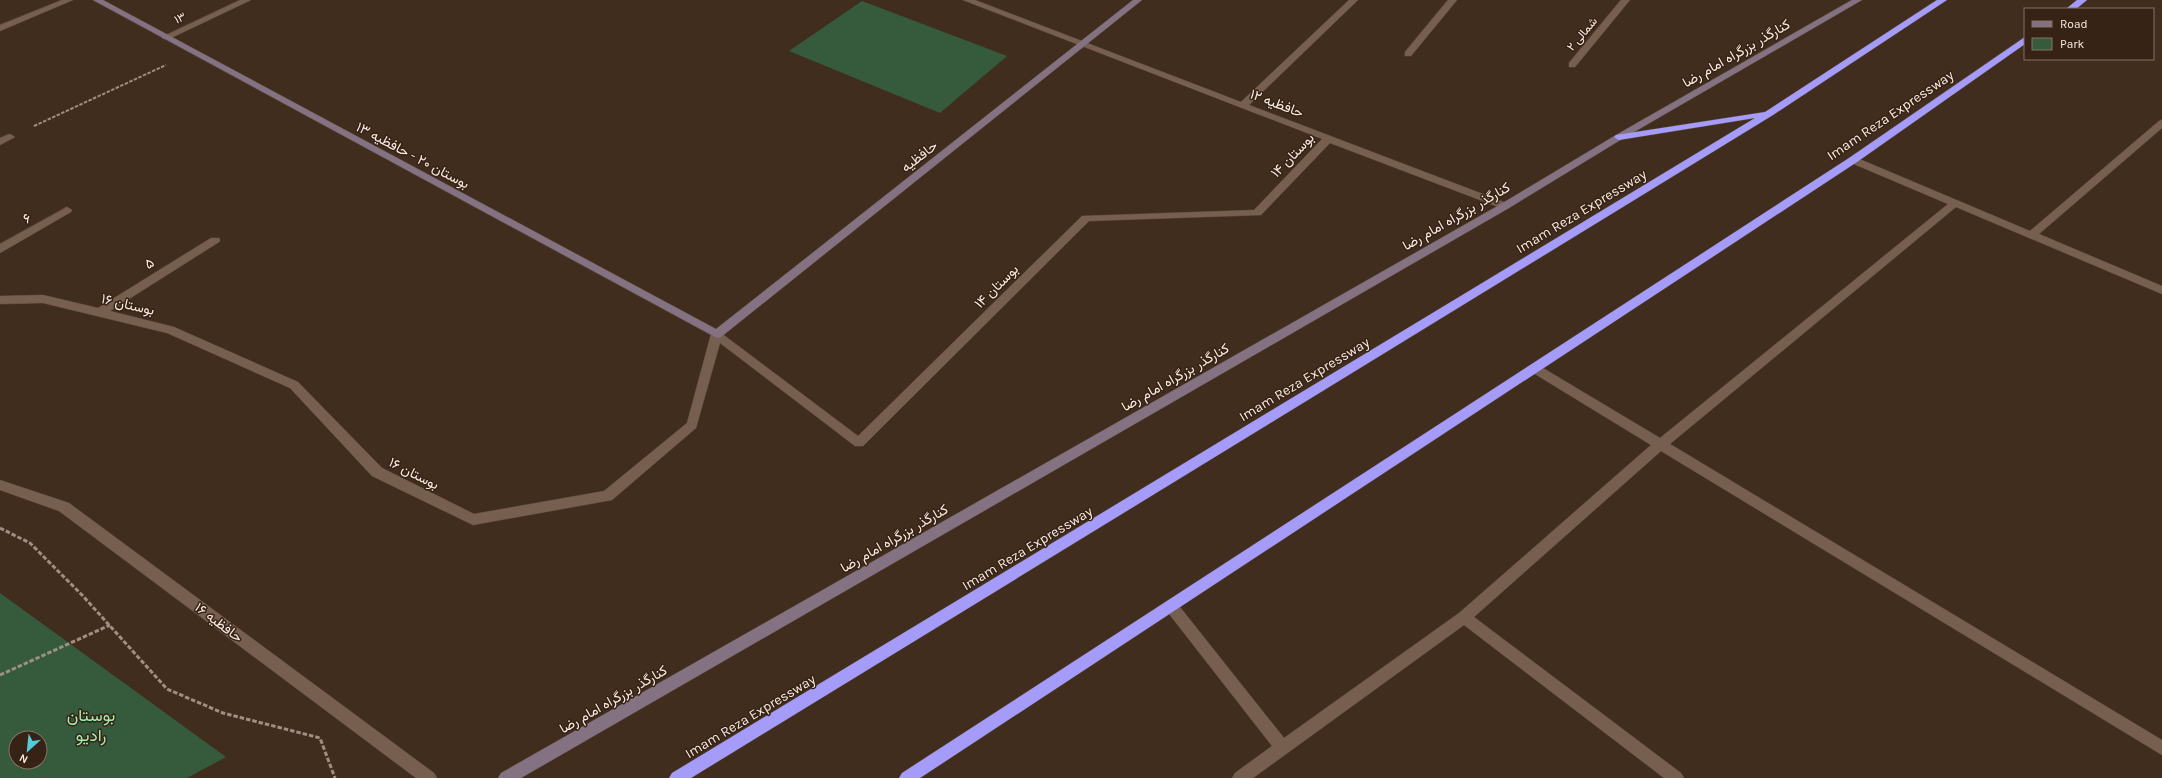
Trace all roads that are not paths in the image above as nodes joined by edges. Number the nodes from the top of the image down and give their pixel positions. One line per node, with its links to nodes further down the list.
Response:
1 (69, 0): 13 (street)
2 (97, 0): 14 (street, بوستان ۲۰ - حافظیه ۱۳)
3 (247, 0): 14 (street, ۱۳)
4 (967, 0): 16 (street, حافظیه ۱۲)
5 (1138, 0): 16 (street, حافظیه)
6 (1354, 0): 19 (street)
7 (1453, 0): 17 (street)
8 (1626, 0): 18 (street, ۲ شمالی)
9 (1858, 0): 23 (street, کنارگذر بزرگراه امام رضا)
10 (1943, 0): 20 (highway, Imam Reza Expressway)
11 (2083, 0): 12 (highway)
12 (2071, 8)
13 (0, 28)
14 (166, 37): 36 (street, بوستان ۲۰ - حافظیه ۱۳)
15 (2024, 41): 26 (highway, Imam Reza Expressway)
16 (1083, 43): 19 (street, حافظیه ۱۲); 36 (street, حافظیه)
17 (1408, 54)
18 (1572, 64)
19 (1243, 105): 24 (street, حافظیه ۱۲)
20 (1770, 113): 23 (highway); 46 (highway, Imam Reza Expressway)
21 (2162, 123): 30 (street)
22 (10, 137): 25 (street)
23 (1619, 137): 28 (street, کنارگذر بزرگراه امام رضا)
24 (1329, 138): 28 (street, حافظیه ۱۲); 36 (street, بوستان ۱۴)
25 (0, 142)
26 (1853, 160): 27 (street); 37 (highway, Imam Reza Expressway)
27 (1956, 202): 30 (street); 38 (street)
28 (1505, 206): 45 (street, کنارگذر بزرگراه امام رضا)
29 (67, 210): 32 (street, ۶)
30 (2033, 234): 33 (street)
31 (215, 240): 35 (street, ۵)
32 (0, 249)
33 (2162, 290)
34 (0, 300): 35 (street, بوستان ۱۶)
35 (99, 313): 36 (street, بوستان ۱۶)
36 (717, 334)
37 (1534, 368): 38 (street); 40 (highway, Imam Reza Expressway)
38 (1660, 445): 41 (street); 43 (street)
39 (0, 485): 44 (street, حافظیه ۱۶)
40 (1171, 606): 42 (street); 47 (highway, Imam Reza Expressway)
41 (1464, 617): 42 (street); 49 (street)
42 (1282, 747): 48 (street)
43 (2162, 748)
44 (429, 778)
45 (506, 778)
46 (677, 778)
47 (907, 778)
48 (1240, 778)
49 (1676, 778)

